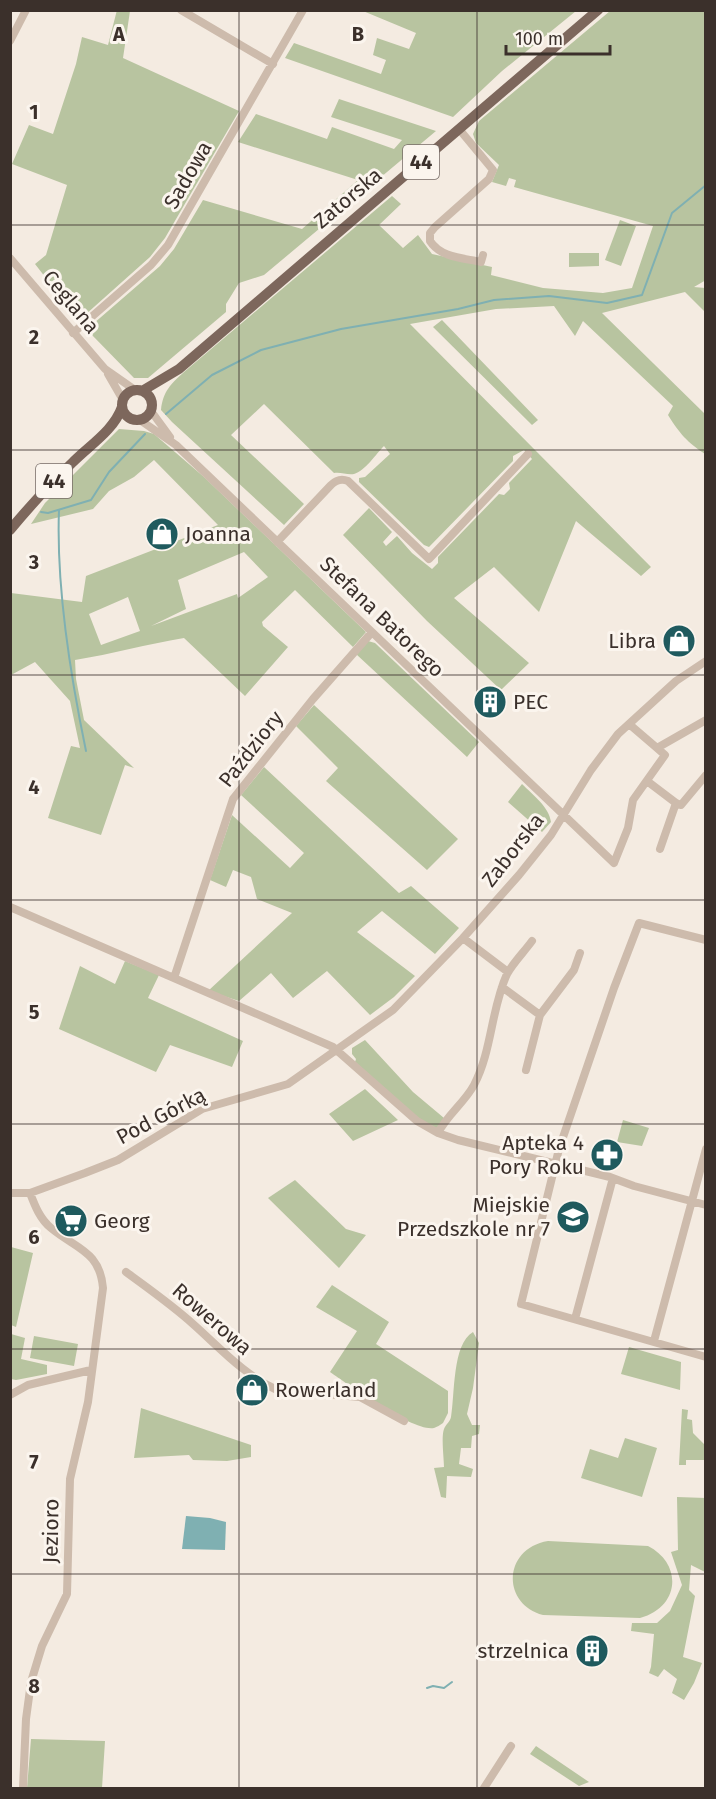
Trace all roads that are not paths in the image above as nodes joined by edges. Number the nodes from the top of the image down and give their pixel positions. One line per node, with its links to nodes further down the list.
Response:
1 (26, 10): 5 (street)
2 (181, 10): 6 (street)
3 (303, 10): 6 (street, Sadowa)
4 (598, 10): 7 (main road, Zatorska / 44)
5 (10, 41)
6 (273, 64): 10 (street, Sadowa)
7 (459, 129): 8 (street); 12 (main road, Zatorska / 44)
8 (483, 255)
9 (10, 258): 10 (street, Ceglana)
10 (73, 333): 11 (street, Ceglana)
11 (105, 369): 13 (street, Ceglana); 14 (street, Ceglana)
12 (179, 369): 13 (main road, Zatorska / 44); 15 (main road, Zatorska / 44)
13 (139, 391): 14 (main road, 44); 15 (main road)
14 (123, 404): 16 (main road); 17 (main road, 44)
15 (152, 407): 16 (main road, 44); 18 (street, Stefana Batorego)
16 (137, 420): 17 (main road, 44); 18 (street, Stefana Batorego)
17 (102, 436): 20 (main road, 44)
18 (176, 445): 21 (street, Stefana Batorego)
19 (522, 457): 21 (street)
20 (10, 530)
21 (277, 542): 22 (street, Stefana Batorego)
22 (372, 632): 30 (street, Stefana Batorego); 38 (street, Paździory)
23 (705, 661): 25 (street, Zaborska)
24 (705, 720): 26 (street)
25 (629, 724): 26 (street); 30 (street, Zaborska)
26 (657, 748): 28 (street)
27 (705, 775): 29 (street)
28 (647, 781): 29 (street); 30 (street, Stefana Batorego)
29 (676, 803): 31 (street)
30 (562, 816): 33 (street, Zaborska)
31 (660, 849)
32 (10, 907): 38 (street)
33 (463, 938): 37 (street); 41 (street, Zaborska)
34 (705, 940): 45 (street)
35 (532, 941): 37 (street)
36 (580, 953): 40 (street)
37 (508, 972): 39 (street)
38 (174, 978): 41 (street)
39 (502, 987): 40 (street); 43 (street)
40 (540, 1015): 42 (street)
41 (337, 1051): 43 (street); 48 (street, Pod Górką)
42 (526, 1070)
43 (438, 1132): 45 (street)
44 (705, 1149): 49 (street)
45 (556, 1164): 46 (street); 52 (street)
46 (613, 1178): 49 (street); 52 (street)
47 (10, 1193): 48 (street)
48 (30, 1193): 55 (street, Jezioro)
49 (691, 1201): 50 (street); 53 (street)
50 (705, 1205)
51 (126, 1272): 57 (street, Rowerowa)
52 (575, 1319): 53 (street)
53 (654, 1341): 54 (street)
54 (705, 1357)
55 (91, 1370): 56 (street); 59 (street, Jezioro)
56 (10, 1395)
57 (404, 1421)
58 (512, 1746): 60 (street)
59 (23, 1788)
60 (484, 1788)

